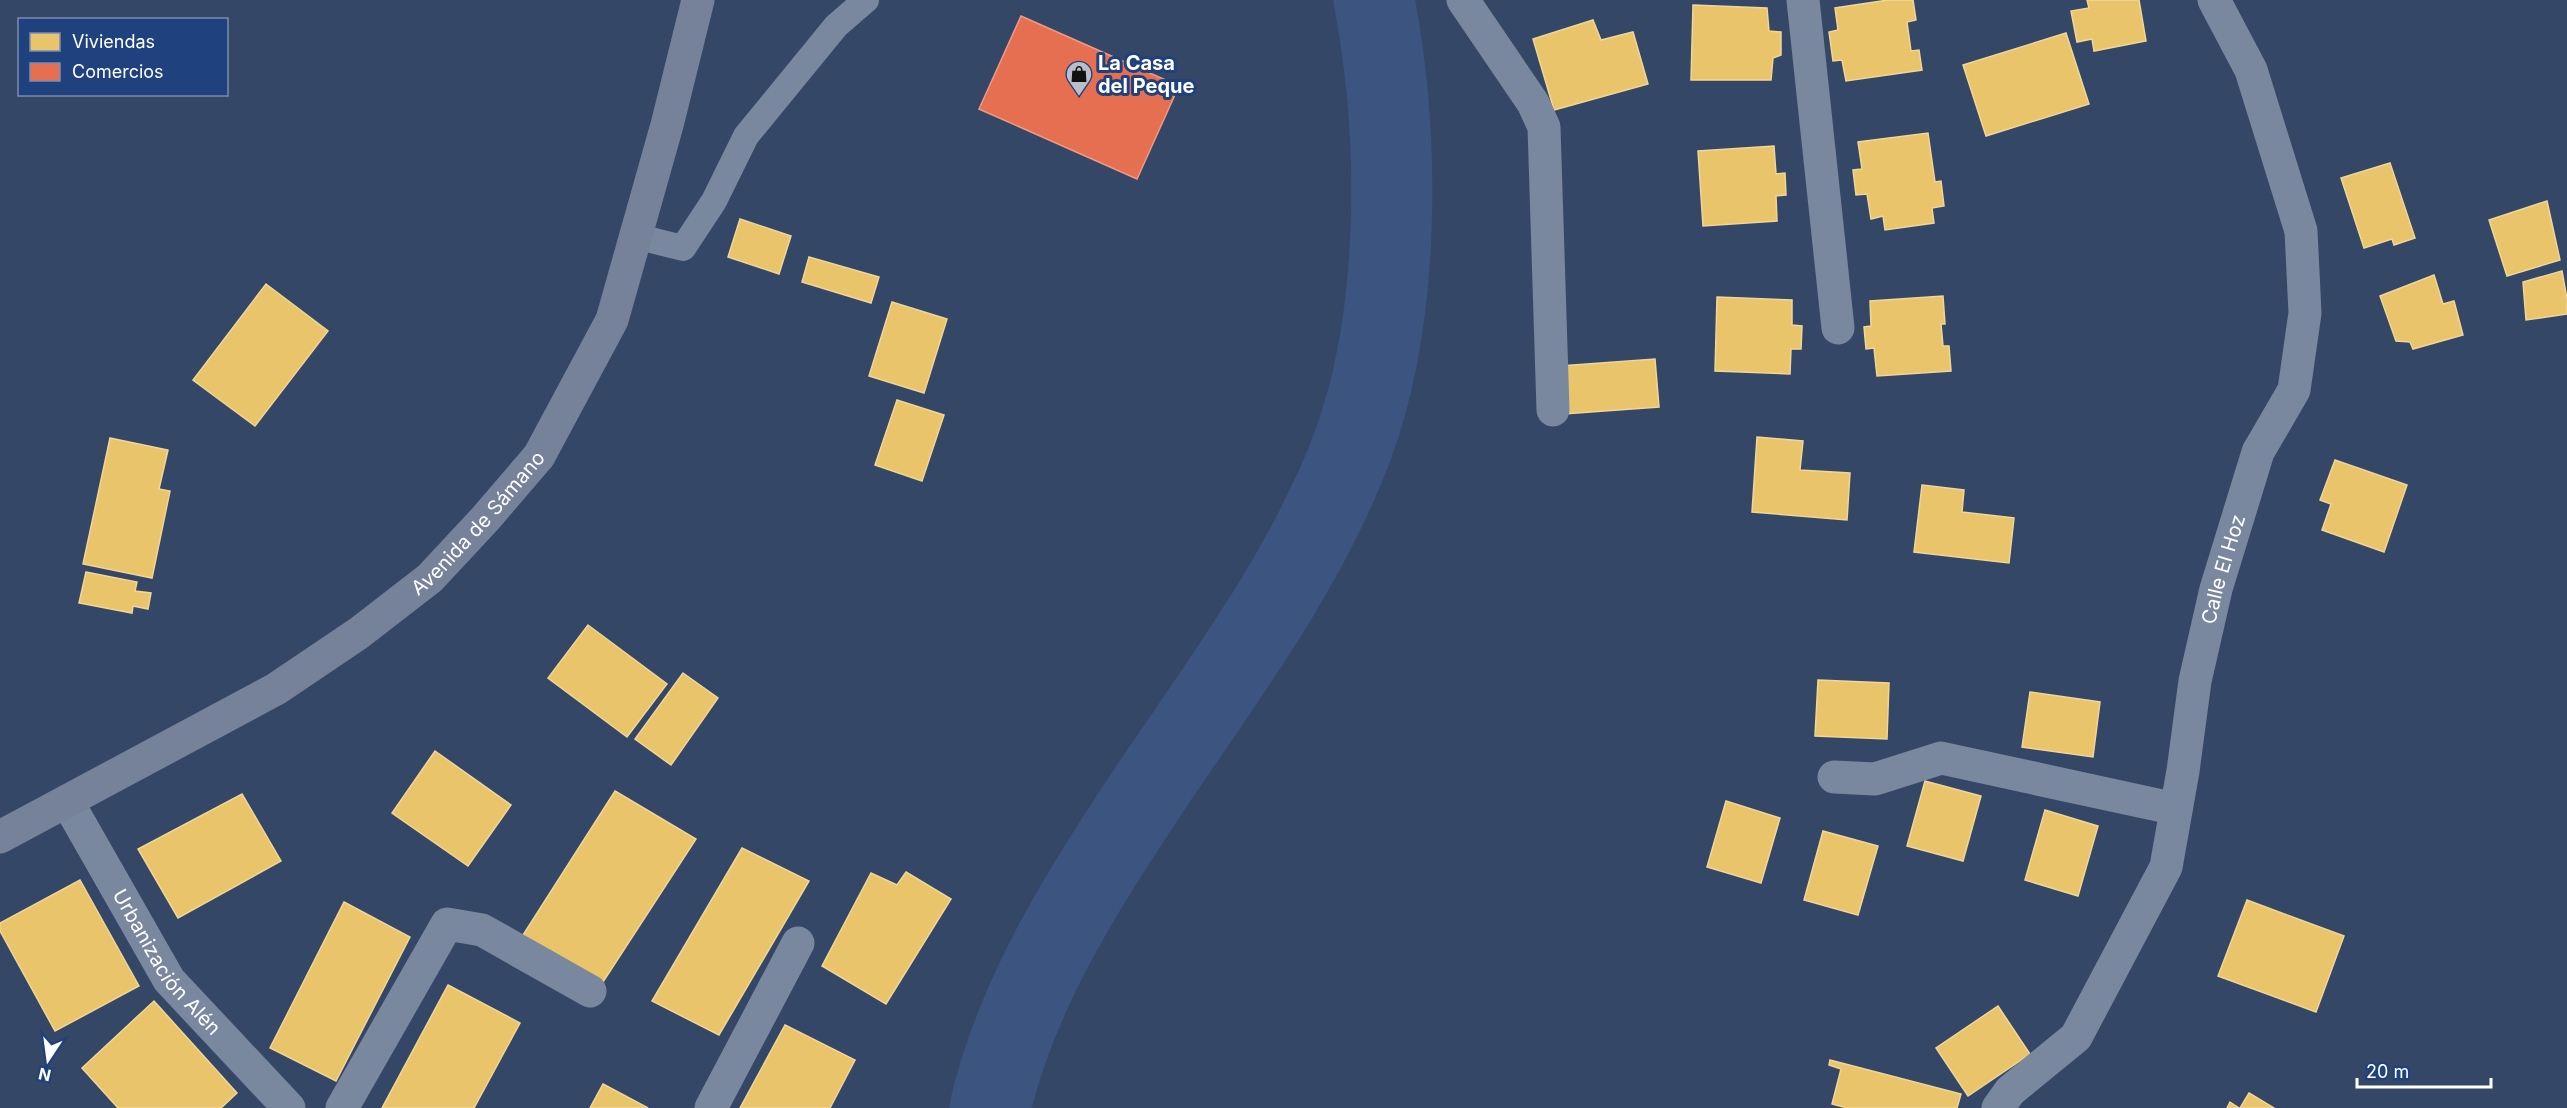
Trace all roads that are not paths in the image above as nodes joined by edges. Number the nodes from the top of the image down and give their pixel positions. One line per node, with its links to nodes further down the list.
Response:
1 (698, 0): 6 (street, Avenida de Sámano)
2 (866, 0): 6 (lane)
3 (1463, 0): 8 (street)
4 (1803, 0): 7 (street)
5 (2214, 0): 11 (street, Calle El Hoz)
6 (635, 236): 10 (street, Avenida de Sámano)
7 (1838, 328)
8 (1553, 410)
9 (1834, 777): 11 (street)
10 (67, 801): 12 (street, Avenida de Sámano); 15 (street, Urbanización Alén)
11 (2176, 809): 18 (street, Calle El Hoz)
12 (0, 837)
13 (798, 943): 17 (street)
14 (590, 991): 16 (street)
15 (289, 1108)
16 (342, 1108)
17 (711, 1108)
18 (1998, 1108)

